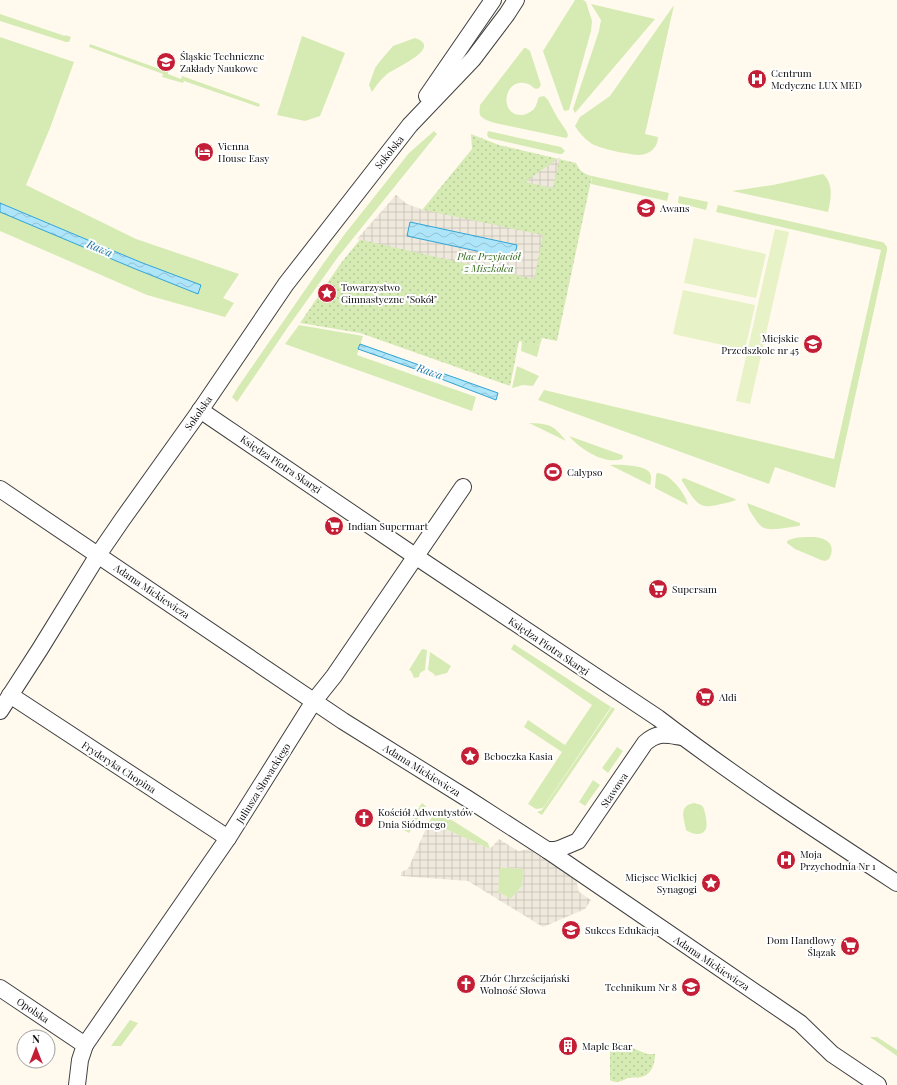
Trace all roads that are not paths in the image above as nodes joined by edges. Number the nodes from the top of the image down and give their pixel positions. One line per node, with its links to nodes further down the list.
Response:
1 (494, 0): 3 (street, Sokolska)
2 (516, 0): 3 (street, Sokolska)
3 (410, 125): 4 (street, Sokolska)
4 (200, 410): 7 (street, Sokolska); 8 (street, Księdza Piotra Skargi)
5 (462, 487): 8 (street, Juliusza Słowackiego)
6 (0, 489): 7 (street, Adama Mickiewicza)
7 (98, 555): 9 (street, Sokolska); 10 (street, Adama Mickiewicza)
8 (415, 556): 10 (street, Juliusza Słowackiego); 12 (street, Księdza Piotra Skargi)
9 (10, 696): 11 (street, Sokolska); 13 (street, Fryderyka Chopina)
10 (314, 701): 13 (street, Juliusza Słowackiego); 14 (street, Adama Mickiewicza)
11 (0, 711)
12 (683, 737): 14 (street, Stawowa); 15 (street, Księdza Piotra Skargi)
13 (228, 838): 17 (street, Juliusza Słowackiego)
14 (546, 850): 19 (street, Adama Mickiewicza)
15 (897, 883)
16 (0, 988): 17 (street, Opolska)
17 (85, 1045): 18 (street, Juliusza Słowackiego)
18 (77, 1085)
19 (878, 1085)

